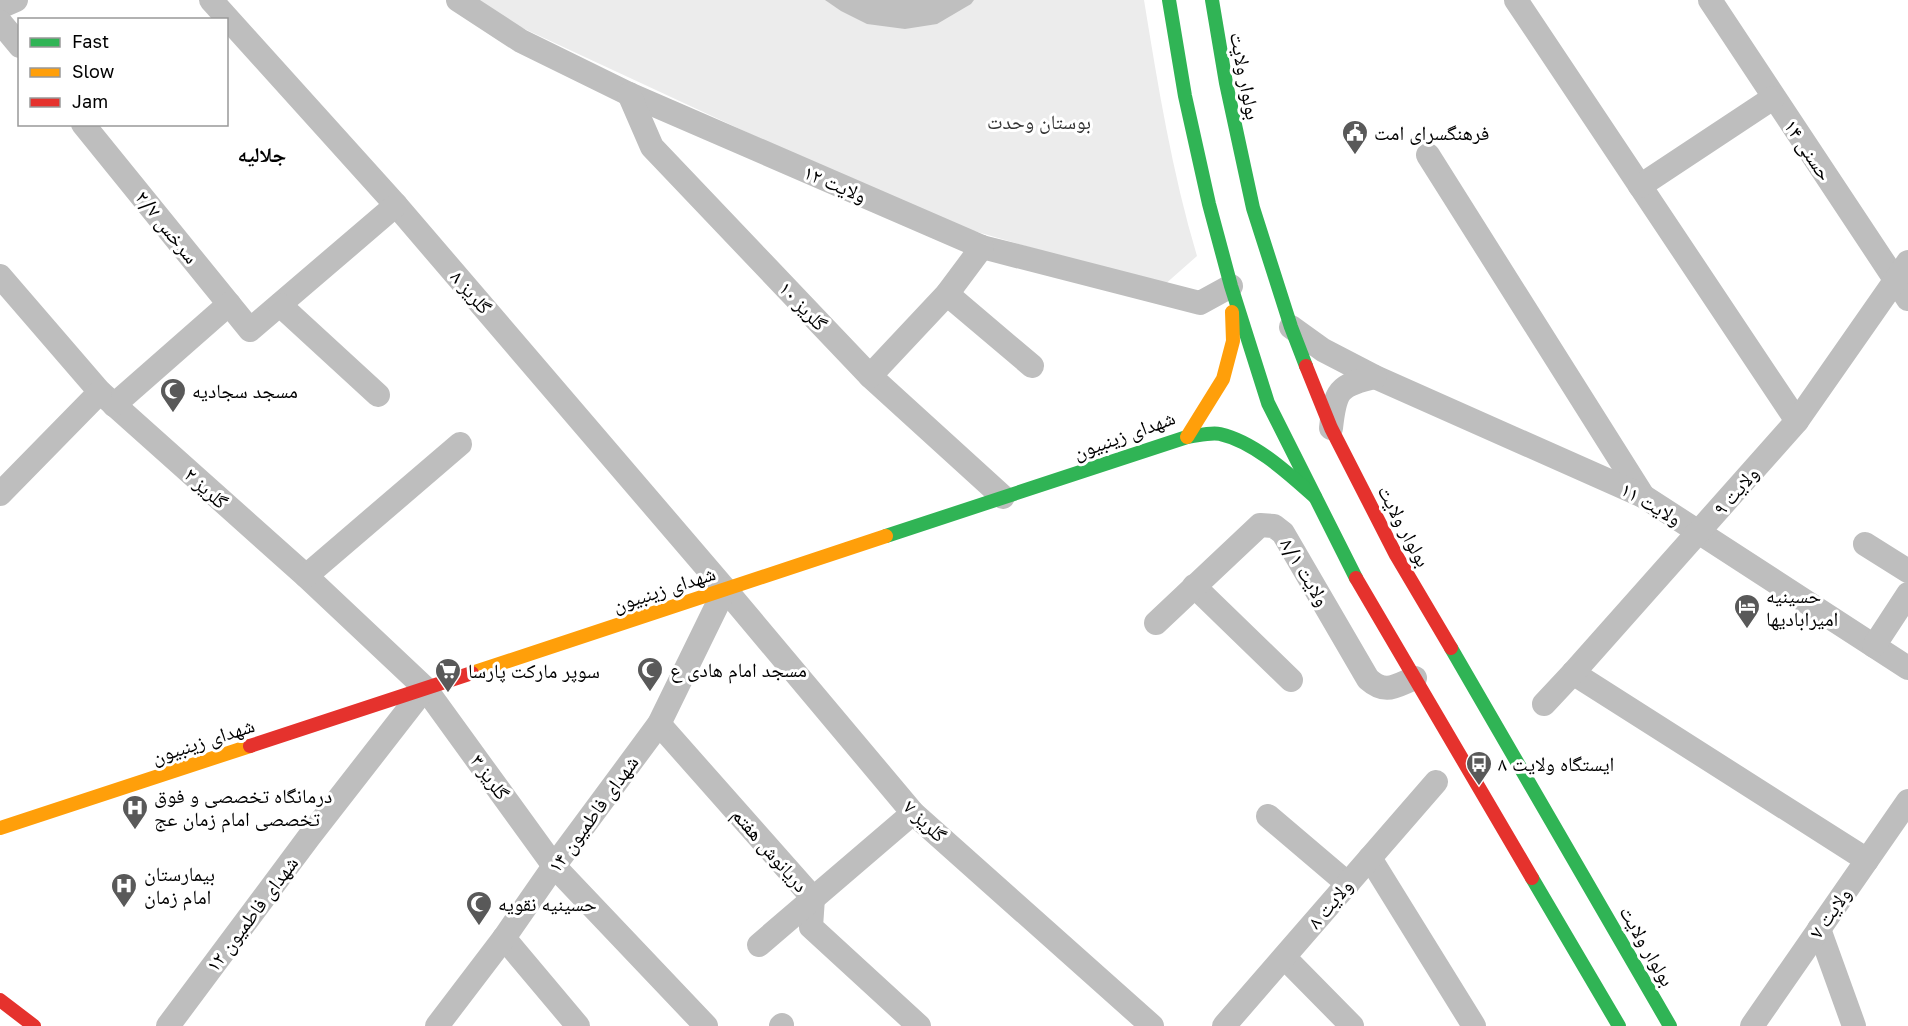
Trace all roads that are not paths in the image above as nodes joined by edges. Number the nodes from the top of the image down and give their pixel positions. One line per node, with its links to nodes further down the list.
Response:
1 (16, 0): 8 (street)
2 (211, 0): 9 (street, گلریز ۸)
3 (458, 0): 13 (street, ولایت ۱۲)
4 (1169, 0): 22 (main road)
5 (1212, 0): 26 (main road, بولوار ولایت)
6 (1515, 0): 17 (street)
7 (1710, 0): 14 (street, حسنی ۱۴)
8 (0, 7)
9 (227, 18)
10 (228, 19): 18 (street, گلریز ۸)
11 (0, 22): 12 (street)
12 (18, 44)
13 (629, 94): 19 (street, ولایت ۱۲); 28 (street, گلریز ۱۰)
14 (1773, 98): 17 (street); 21 (street, حسنی ۱۴)
15 (85, 126): 24 (street, سرخس ۲/۷)
16 (1428, 155): 37 (street)
17 (1640, 186): 32 (street)
18 (396, 205): 25 (street); 45 (street, گلریز ۸)
19 (982, 247): 22 (street, ولایت ۱۲); 23 (street)
20 (0, 276): 31 (street, گلریز ۲)
21 (1904, 280): 32 (street, ولایت ۹)
22 (1232, 286): 34 (main road, شهدای زینبیون); 39 (main road)
23 (947, 294): 27 (street); 28 (street)
24 (229, 304): 25 (street, سرخس ۲/۷); 31 (street)
25 (280, 304): 30 (street)
26 (1291, 327): 29 (street, ولایت ۱۱); 33 (main road, بولوار ولایت)
27 (1032, 366)
28 (870, 376): 38 (street, گلریز ۱۰)
29 (1375, 377): 33 (street); 37 (street, ولایت ۱۱)
30 (378, 395)
31 (107, 399): 36 (street); 43 (street, گلریز ۲)
32 (1797, 421): 40 (street, ولایت ۹)
33 (1331, 428): 82 (main road, بولوار ولایت)
34 (1187, 437): 38 (main road, شهدای زینبیون); 39 (main road)
35 (460, 444): 43 (street)
36 (0, 494)
37 (1643, 496): 40 (street, ولایت ۱۱)
38 (1003, 497): 45 (main road, شهدای زینبیون)
39 (1315, 497): 51 (main road)
40 (1699, 532): 48 (street, ولایت ۱۱); 50 (street, ولایت ۹)
41 (1865, 544): 42 (street)
42 (1908, 571)
43 (306, 576): 53 (street, گلریز ۲)
44 (1194, 586): 47 (street, ولایت ۸/۱); 51 (street, ولایت ۸/۱); 52 (street)
45 (725, 589): 53 (main road, شهدای زینبیون); 55 (street, شهدای فاطمیون ۱۴); 58 (street, گلریز ۷)
46 (1908, 594): 48 (street)
47 (1156, 623)
48 (1874, 646): 49 (street, ولایت ۱۱)
49 (1908, 668)
50 (1574, 674): 54 (street, ولایت ۹); 62 (street)
51 (1415, 678): 81 (main road)
52 (1291, 680)
53 (425, 688): 60 (main road, شهدای زینبیون); 63 (street, گلریز ۳); 73 (street, شهدای فاطمیون ۱۲)
54 (1544, 704)
55 (659, 724): 63 (street, شهدای فاطمیون ۱۴); 65 (street, دریانوش هفتم)
56 (1436, 782): 61 (street, ولایت ۸)
57 (1908, 801): 62 (street, ولایت ۷)
58 (913, 813): 65 (street); 78 (street, گلریز ۷)
59 (1268, 816): 64 (street)
60 (0, 828)
61 (1370, 858): 64 (street, ولایت ۸); 80 (street)
62 (1867, 860): 66 (street, ولایت ۷)
63 (554, 866): 67 (street, شهدای فاطمیون ۱۴); 76 (street, گلریز ۳)
64 (1348, 884): 69 (street, ولایت ۸)
65 (813, 898): 68 (street); 77 (street, دریانوش هفتم)
66 (1819, 929): 83 (street, ولایت ۷); 84 (street)
67 (504, 938): 74 (street, شهدای فاطمیون ۱۴); 75 (street)
68 (759, 945)
69 (1285, 958): 71 (street, ولایت ۸); 79 (street)
70 (0, 1000): 72 (main road)
71 (1231, 1024)
72 (34, 1026)
73 (168, 1026)
74 (437, 1026)
75 (578, 1026)
76 (706, 1026)
77 (918, 1026)
78 (1152, 1026)
79 (1352, 1026)
80 (1474, 1026)
81 (1619, 1026)
82 (1670, 1026)
83 (1752, 1026)
84 (1854, 1026)

